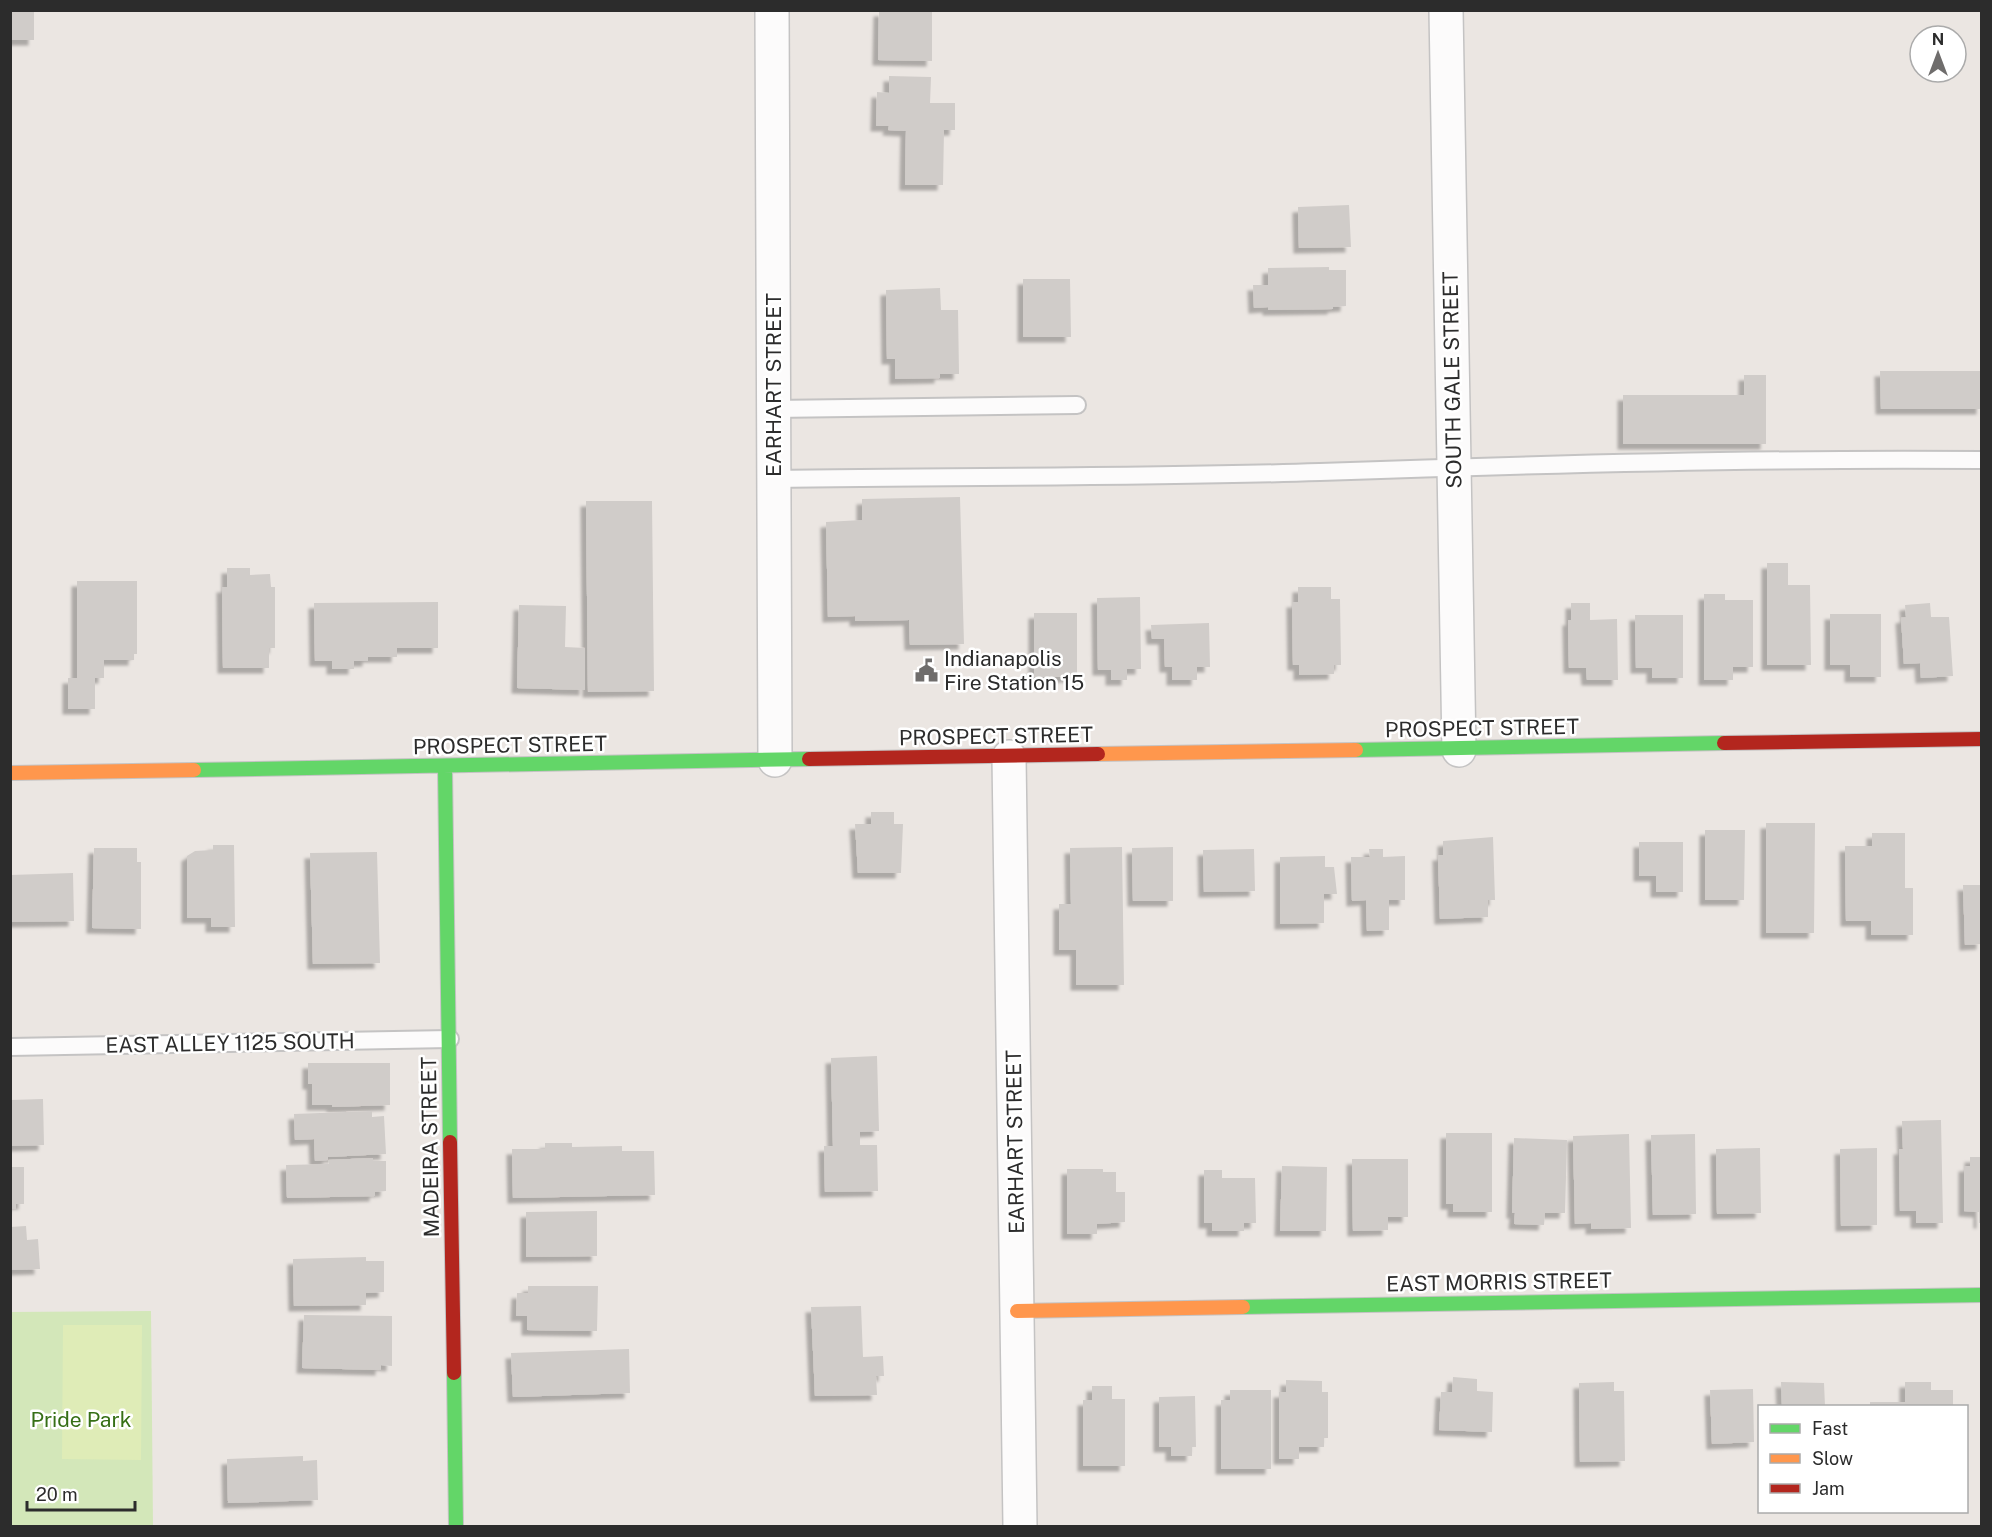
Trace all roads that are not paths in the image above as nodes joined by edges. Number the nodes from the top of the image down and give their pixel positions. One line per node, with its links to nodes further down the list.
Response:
1 (772, 10): 4 (street, EARHART STREET)
2 (1446, 10): 6 (street, SOUTH GALE STREET)
3 (1077, 405): 4 (lane)
4 (773, 410): 7 (street, EARHART STREET)
5 (1982, 460): 6 (lane)
6 (1454, 467): 7 (lane); 9 (street, SOUTH GALE STREET)
7 (773, 479): 11 (street, EARHART STREET)
8 (1982, 739): 9 (main road, PROSPECT STREET)
9 (1459, 750): 10 (main road, PROSPECT STREET)
10 (1009, 757): 11 (main road, PROSPECT STREET); 17 (street, EARHART STREET)
11 (775, 760): 12 (main road, PROSPECT STREET)
12 (445, 768): 13 (main road, PROSPECT STREET); 14 (main road, MADEIRA STREET)
13 (10, 773)
14 (450, 1039): 15 (lane, EAST ALLEY 1125 SOUTH); 18 (main road, MADEIRA STREET)
15 (10, 1047)
16 (1982, 1295): 17 (main road, EAST MORRIS STREET)
17 (1017, 1311): 19 (street, EARHART STREET)
18 (456, 1527)
19 (1020, 1527)

